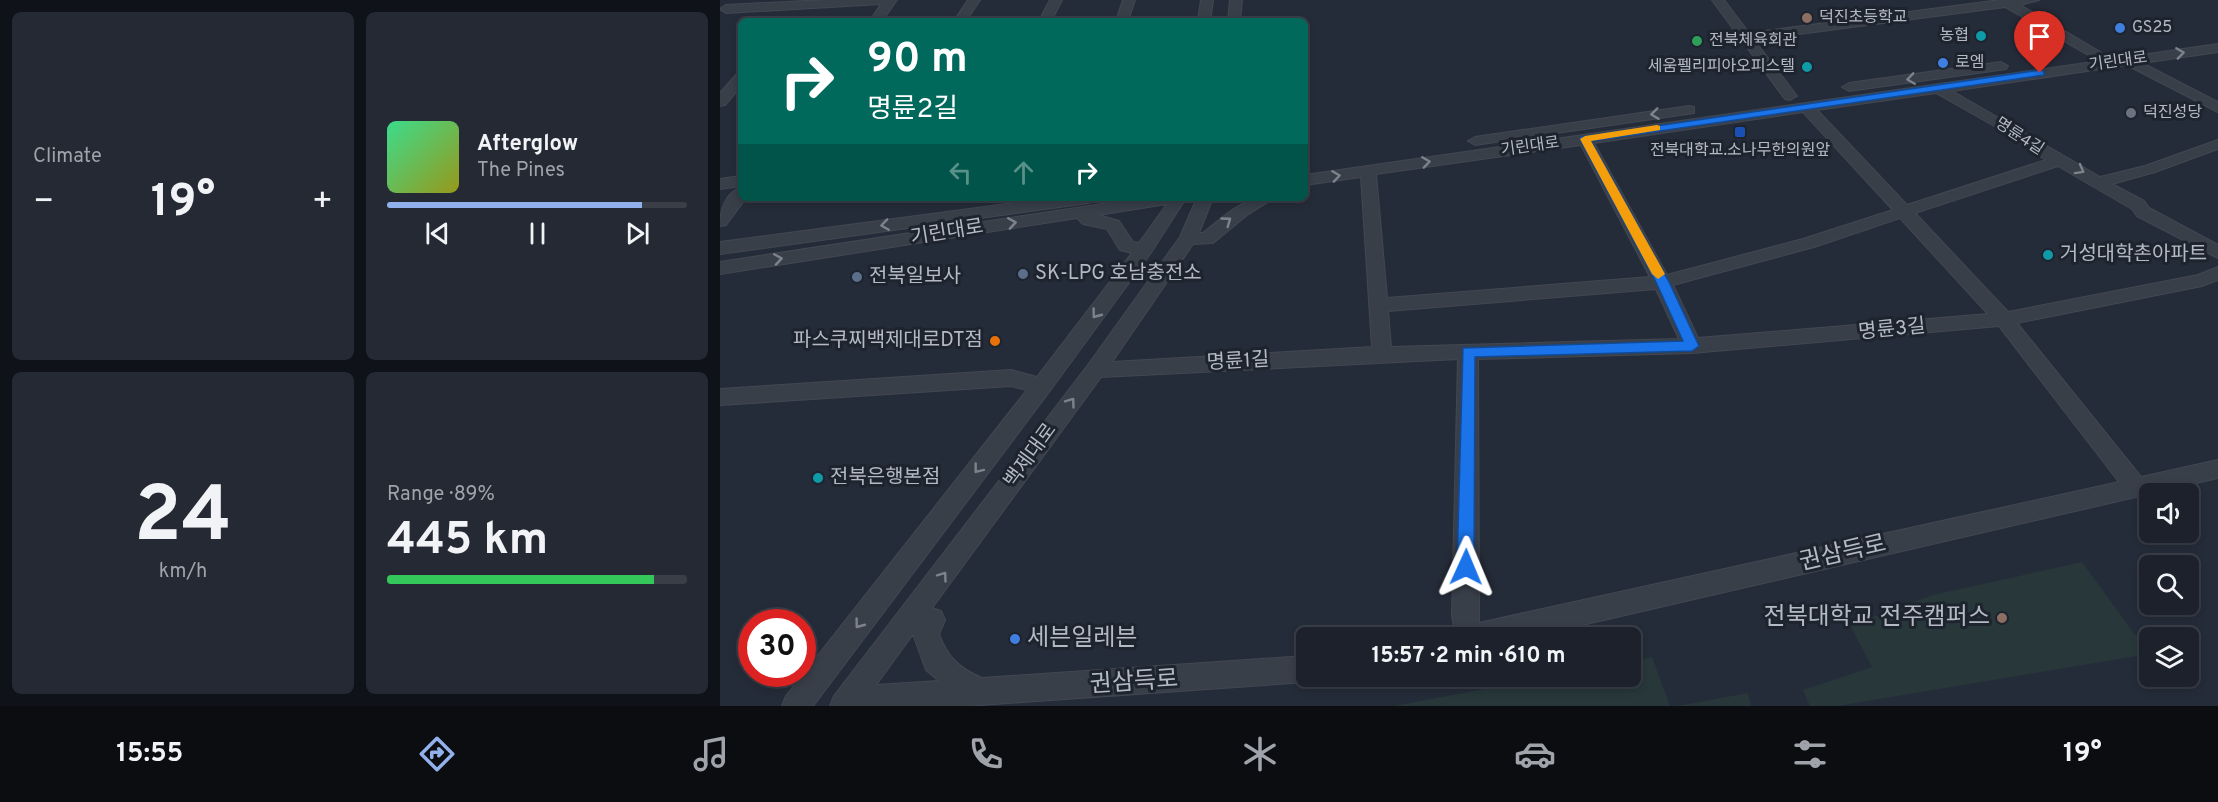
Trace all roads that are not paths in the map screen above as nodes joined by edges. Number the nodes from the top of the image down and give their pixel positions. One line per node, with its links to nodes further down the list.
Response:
1 (891, 0): 9 (street); 13 (street)
2 (974, 0): 14 (street)
3 (1056, 0): 15 (street)
4 (1129, 0): 16 (street)
5 (1206, 0): 17 (street)
6 (1236, 0): 18 (street)
7 (1719, 0): 20 (street)
8 (2033, 0): 10 (street)
9 (810, 2): 11 (street); 12 (street)
10 (2005, 2): 20 (street); 22 (street, 기린대로)
11 (725, 5)
12 (796, 18)
13 (878, 18)
14 (962, 18)
15 (1047, 18)
16 (1123, 18)
17 (1204, 18)
18 (1234, 18)
19 (2218, 36): 22 (street, 기린대로)
20 (1747, 37): 26 (street)
21 (2218, 48): 23 (street, 기린대로, one-way to 21)
22 (2095, 53): 26 (street, 기린대로, one-way to 26)
23 (2127, 60): 25 (street, 기린대로); 28 (street)
24 (733, 86): 27 (street)
25 (1939, 89): 26 (street, 기린대로); 31 (street, 명륜4길)
26 (1798, 101): 29 (street, 기린대로); 32 (street, 기린대로, one-way to 32); 45 (street)
27 (720, 102)
28 (2218, 108)
29 (1585, 139): 33 (street, 기린대로, one-way to 29); 54 (street)
30 (2218, 144): 36 (street)
31 (2058, 161): 36 (street, 명륜4길, one-way to 36); 45 (street)
32 (1308, 168)
33 (1368, 171): 34 (street, 기린대로, one-way to 33); 55 (street)
34 (1308, 180)
35 (738, 181): 37 (street)
36 (2100, 182): 51 (street, 명륜4길)
37 (720, 184)
38 (738, 197): 47 (street)
39 (967, 201): 46 (street)
40 (1137, 201): 44 (street, 기린대로)
41 (1175, 201): 50 (street, 백제대로)
42 (1204, 201): 48 (street, 백제대로)
43 (1260, 201): 48 (street, one-way to 43)
44 (1085, 205): 46 (street, 기린대로); 50 (street); 52 (street, 기린대로, one-way to 44)
45 (1905, 213): 54 (street); 56 (street)
46 (961, 215): 49 (street, 기린대로, one-way to 49)
47 (720, 221)
48 (1188, 238): 60 (street, 백제대로)
49 (720, 248)
50 (1144, 250): 61 (street, 백제대로, one-way to 61)
51 (2218, 252)
52 (720, 268)
53 (2210, 277): 56 (street, 명륜3길)
54 (1662, 282): 55 (street); 57 (street)
55 (1379, 305): 59 (street)
56 (2004, 319): 57 (street, 명륜3길); 64 (street)
57 (1692, 346): 58 (street, 명륜1길)
58 (1468, 352): 59 (street, 명륜1길); 66 (street)
59 (1382, 354): 60 (street, 명륜1길)
60 (1095, 370): 65 (street, 백제대로, one-way to 60)
61 (1042, 386): 62 (street); 70 (street, 백제대로, one-way to 70)
62 (720, 397)
63 (2218, 469): 64 (street, 권삼득로)
64 (2137, 488): 67 (street, 권삼득로)
65 (915, 614): 69 (street); 71 (street, 백제대로)
66 (1467, 627)
67 (1514, 627)
68 (1296, 670): 69 (street, 권삼득로)
69 (981, 692): 72 (street, 권삼득로)
70 (796, 706)
71 (844, 706)
72 (855, 706)

